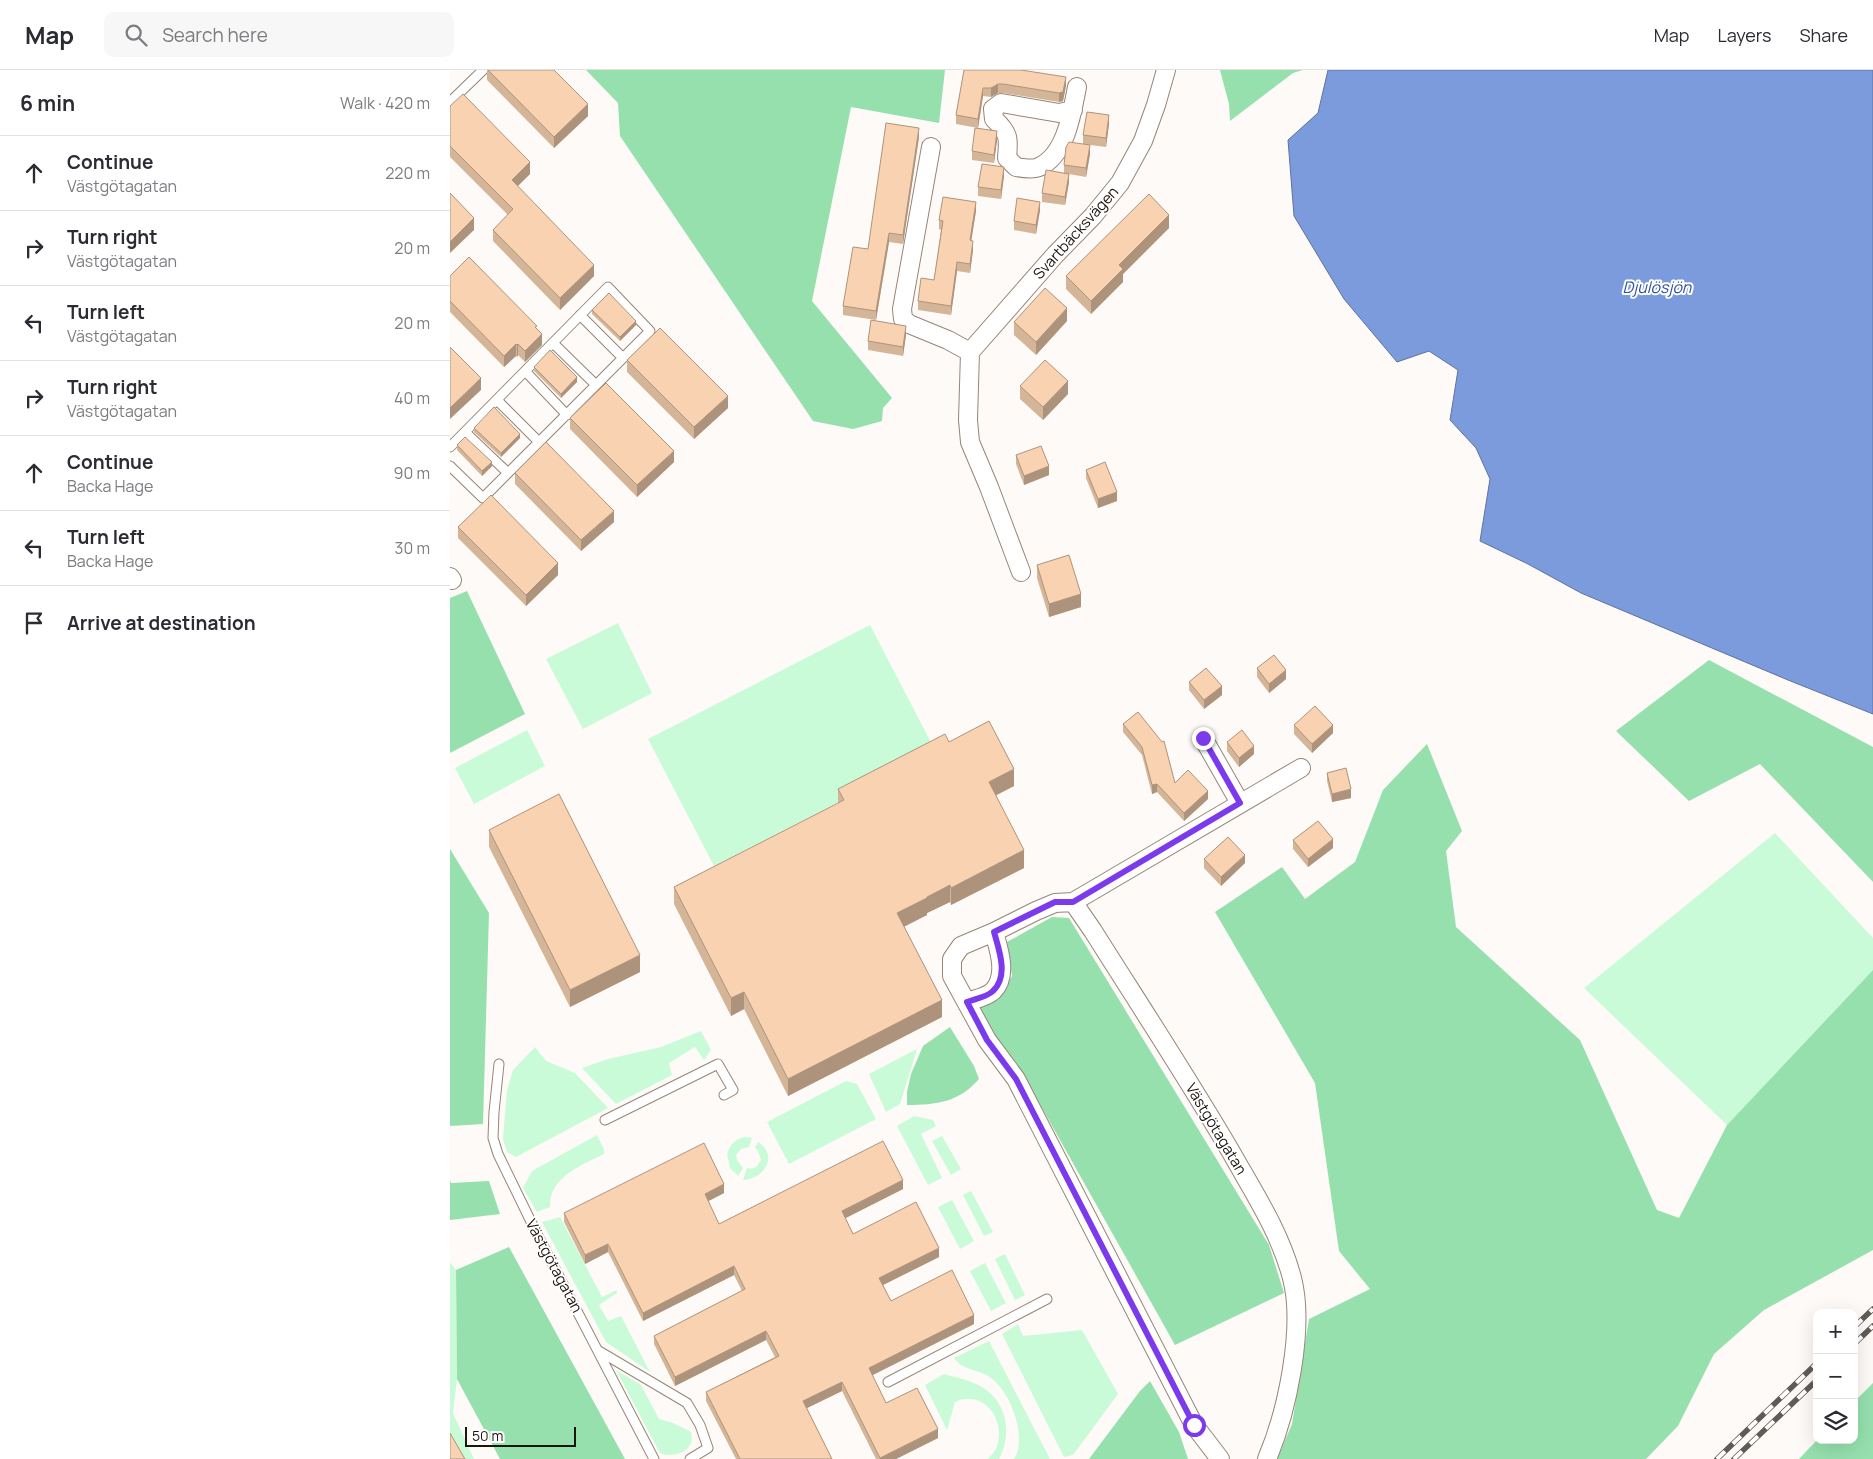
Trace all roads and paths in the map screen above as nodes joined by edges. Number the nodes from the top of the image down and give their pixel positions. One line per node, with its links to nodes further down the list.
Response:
1 (1166, 70): 9 (street, Svartbäcksvägen)
2 (478, 72): 4 (lane)
3 (1077, 87): 5 (street)
4 (450, 102)
5 (1073, 110): 5 (street)
6 (931, 148): 9 (street)
7 (580, 316): 8 (lane); 10 (lane); 10 (lane)
8 (553, 343): 11 (lane); 12 (lane)
9 (970, 352): 20 (street)
10 (623, 358): 12 (lane)
11 (525, 371): 13 (lane); 14 (lane)
12 (596, 385): 14 (lane)
13 (497, 400): 15 (lane); 16 (lane)
14 (567, 414): 16 (lane)
15 (465, 432): 17 (lane); 19 (lane)
16 (539, 442): 19 (lane)
17 (450, 447)
18 (450, 466): 19 (lane)
19 (508, 473)
20 (1021, 572)
21 (1203, 738): 23 (street)
22 (1301, 768): 23 (street)
23 (1240, 803): 24 (street)
24 (1073, 902): 25 (street); 36 (street, Västgötagatan)
25 (994, 932): 26 (street); 26 (street)
26 (967, 1002): 35 (street)
27 (499, 1064): 31 (lane, Västgötagatan)
28 (724, 1096): 29 (lane)
29 (605, 1120)
30 (1047, 1300): 32 (lane)
31 (599, 1351): 33 (lane, Västgötagatan); 34 (lane)
32 (888, 1382)
33 (654, 1459)
34 (690, 1459)
35 (1220, 1459)
36 (1267, 1459)

